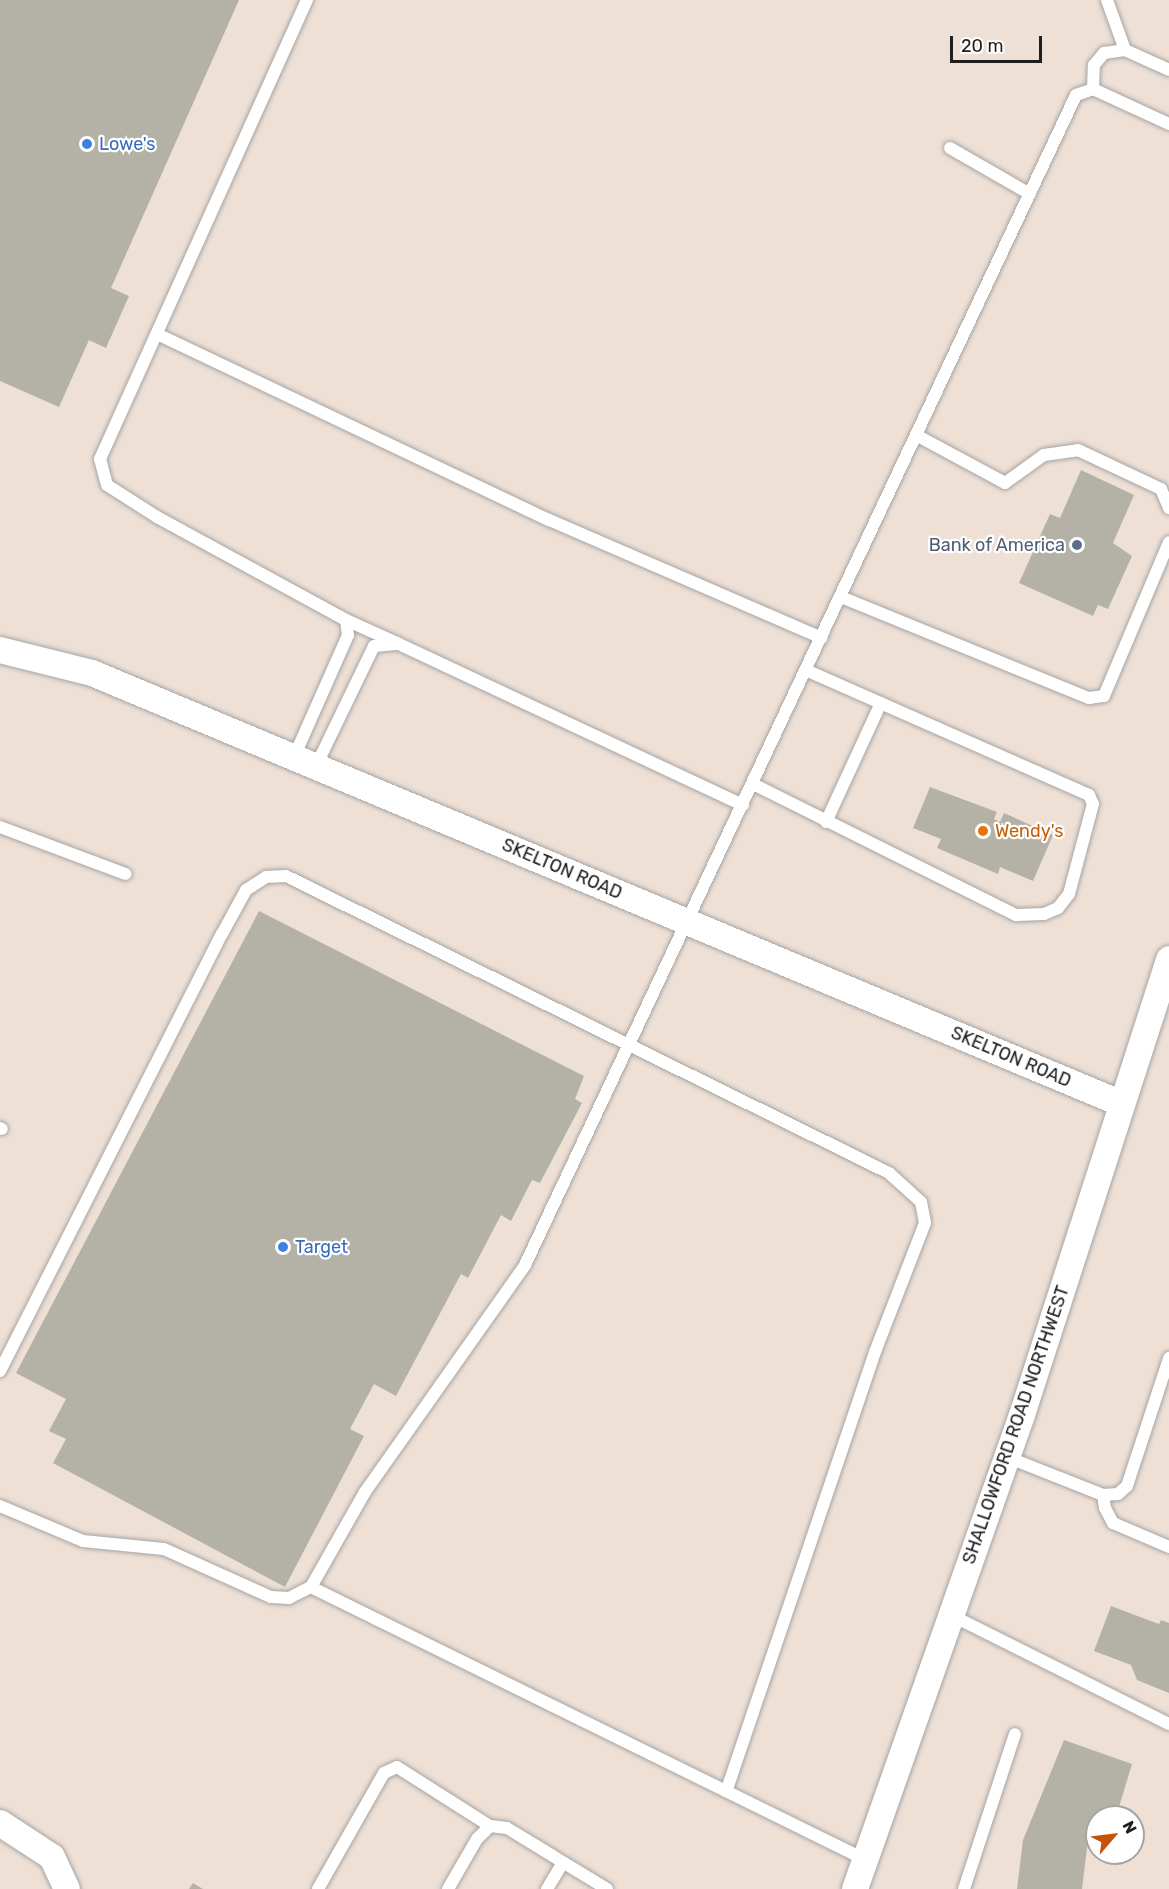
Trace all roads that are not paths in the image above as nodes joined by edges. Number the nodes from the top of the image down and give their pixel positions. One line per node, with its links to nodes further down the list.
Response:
1 (307, 0): 9 (lane)
2 (1107, 0): 3 (lane)
3 (1125, 50): 4 (lane); 5 (lane)
4 (1169, 70)
5 (1093, 89): 6 (lane); 8 (lane)
6 (1169, 124)
7 (950, 148): 8 (lane)
8 (1030, 194): 10 (lane)
9 (157, 334): 14 (lane); 15 (lane)
10 (916, 435): 11 (lane); 13 (lane)
11 (1169, 508)
12 (1169, 542): 13 (lane)
13 (841, 597): 15 (lane)
14 (346, 620): 16 (lane); 20 (lane)
15 (822, 638): 18 (lane)
16 (399, 644): 20 (lane); 22 (lane)
17 (0, 650): 20 (street, SKELTON ROAD)
18 (806, 670): 19 (lane); 21 (lane)
19 (882, 703): 23 (lane); 23 (lane)
20 (305, 762): 26 (street, SKELTON ROAD)
21 (753, 784): 22 (lane); 23 (lane)
22 (743, 805): 26 (lane)
23 (826, 822)
24 (0, 827): 25 (lane)
25 (126, 874)
26 (688, 922): 28 (lane); 29 (street, SKELTON ROAD)
27 (1169, 959): 29 (street, SHALLOWFORD ROAD NORTHWEST)
28 (628, 1048): 31 (lane); 36 (lane); 40 (lane)
29 (1120, 1103): 32 (street, SHALLOWFORD ROAD NORTHWEST)
30 (1169, 1358): 33 (lane)
31 (0, 1371)
32 (1007, 1457): 33 (lane); 37 (street, SHALLOWFORD ROAD NORTHWEST)
33 (1103, 1495): 35 (lane)
34 (0, 1506): 36 (lane)
35 (1169, 1547)
36 (311, 1587): 40 (lane)
37 (951, 1616): 38 (lane); 43 (street, SHALLOWFORD ROAD NORTHWEST)
38 (1169, 1724)
39 (1015, 1734): 51 (lane)
40 (726, 1791): 43 (lane)
41 (0, 1823): 45 (street)
42 (490, 1826): 44 (lane); 46 (lane); 47 (lane)
43 (866, 1860): 50 (street, SHALLOWFORD ROAD NORTHWEST)
44 (562, 1864): 48 (lane); 49 (lane)
45 (67, 1889)
46 (318, 1889)
47 (448, 1889)
48 (547, 1889)
49 (607, 1889)
50 (855, 1889)
51 (964, 1889)

